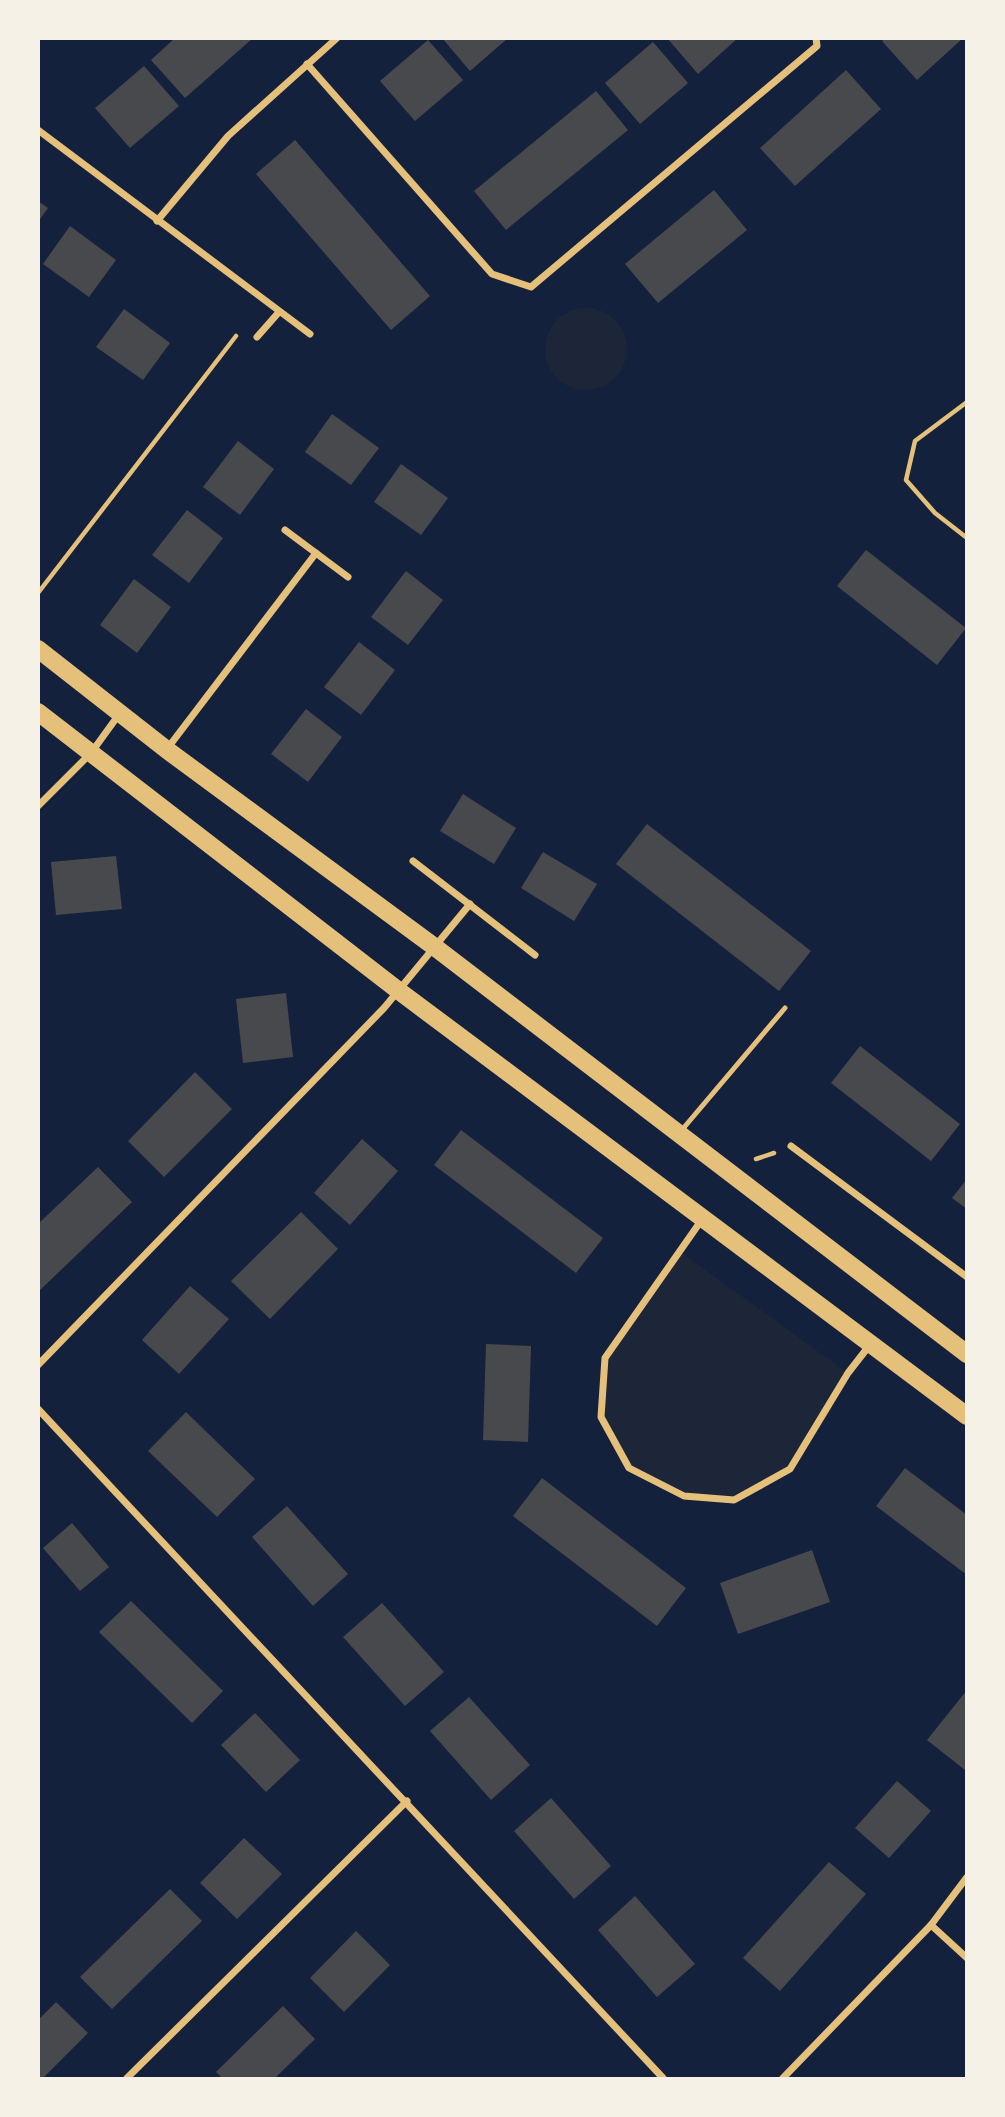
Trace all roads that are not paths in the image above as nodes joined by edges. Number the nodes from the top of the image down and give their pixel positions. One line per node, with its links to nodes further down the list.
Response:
1 (337, 38): 3 (street)
2 (816, 38): 3 (street)
3 (307, 64): 5 (street)
4 (38, 130): 5 (street)
5 (157, 221): 6 (street)
6 (279, 312): 7 (street); 8 (street)
7 (310, 334)
8 (257, 337)
9 (285, 530): 10 (street)
10 (316, 553): 11 (street); 15 (street)
11 (348, 577)
12 (38, 649): 14 (main road)
13 (38, 712): 16 (main road)
14 (120, 712): 15 (main road); 16 (street)
15 (167, 750): 20 (main road)
16 (91, 753): 17 (street); 22 (main road)
17 (38, 806)
18 (413, 860): 19 (street)
19 (470, 904): 20 (street); 21 (street)
20 (436, 948): 22 (street); 24 (main road)
21 (535, 955)
22 (399, 991): 26 (main road); 30 (street)
23 (785, 1008): 24 (lane)
24 (679, 1134): 29 (main road)
25 (791, 1146): 27 (street)
26 (703, 1217): 28 (main road); 28 (street)
27 (967, 1277)
28 (872, 1343): 32 (main road)
29 (967, 1354)
30 (38, 1365)
31 (38, 1409): 33 (street)
32 (967, 1416)
33 (407, 1801): 37 (street); 38 (street)
34 (967, 1877): 35 (street)
35 (931, 1925): 36 (street); 39 (street)
36 (967, 1958)
37 (127, 2078)
38 (663, 2078)
39 (783, 2078)

